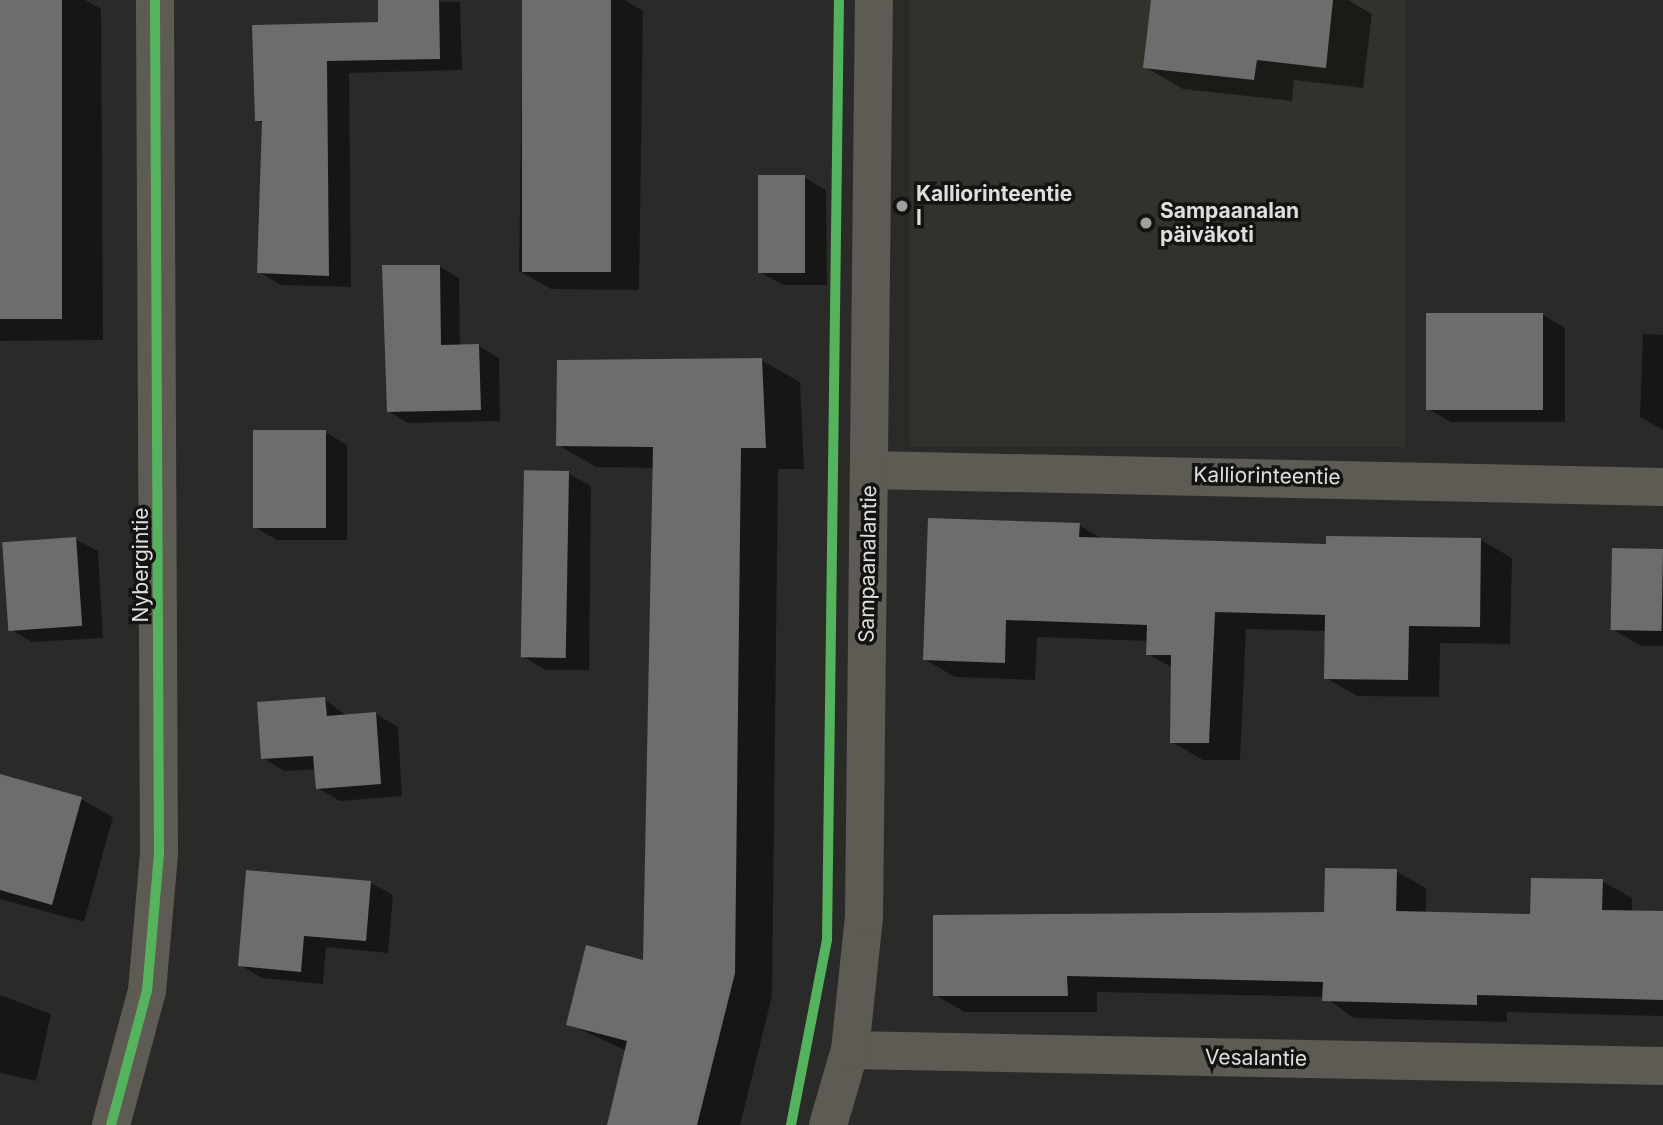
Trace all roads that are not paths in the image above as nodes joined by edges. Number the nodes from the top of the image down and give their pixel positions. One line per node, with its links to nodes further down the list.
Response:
1 (155, 0): 7 (street, Nybergintie)
2 (874, 0): 3 (street, Sampaanalantie)
3 (871, 471): 4 (street, Kalliorinteentie); 5 (street, Sampaanalantie)
4 (1663, 487)
5 (850, 1050): 6 (street, Vesalantie); 8 (street, Sampaanalantie)
6 (1663, 1066)
7 (111, 1125)
8 (828, 1125)

